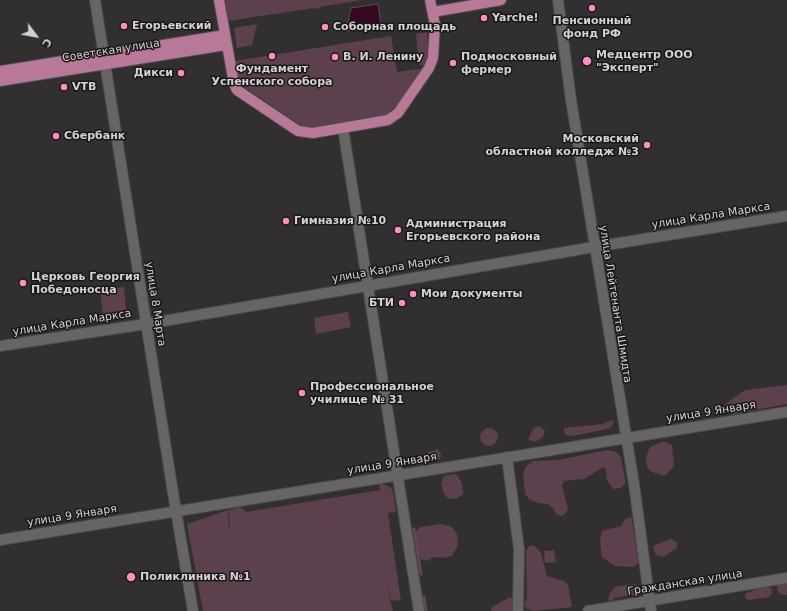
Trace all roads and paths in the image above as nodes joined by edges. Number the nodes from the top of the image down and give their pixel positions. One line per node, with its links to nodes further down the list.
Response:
1 (95, 0): 8 (street, улица 8 Марта)
2 (219, 0): 7 (main road)
3 (432, 0): 6 (main road)
4 (501, 0): 6 (main road)
5 (558, 0): 13 (street, улица Лейтенанта Шмидта)
6 (433, 12): 11 (main road)
7 (226, 40): 8 (main road, Советская улица); 11 (main road)
8 (105, 60): 9 (main road, Советская улица); 10 (main road, Советская улица); 15 (street, улица 8 Марта)
9 (0, 71)
10 (0, 81)
11 (343, 128): 14 (street)
12 (787, 216): 13 (street, улица Карла Маркса)
13 (594, 247): 14 (street, улица Карла Маркса); 18 (street, улица Лейтенанта Шмидта)
14 (368, 285): 15 (street, улица Карла Маркса); 20 (street)
15 (146, 324): 16 (street, улица Карла Маркса); 21 (street, улица 8 Марта)
16 (0, 346)
17 (787, 412): 18 (street, улица 9 Января)
18 (625, 438): 19 (street, улица 9 Января); 24 (street, улица Лейтенанта Шмидта)
19 (507, 457): 20 (street, улица 9 Января); 27 (street)
20 (398, 475): 21 (street, улица 9 Января); 26 (street)
21 (176, 511): 22 (street, улица 9 Января); 25 (street, улица 8 Марта)
22 (0, 540)
23 (787, 578): 24 (street, Гражданская улица)
24 (650, 606): 28 (street, Гражданская улица)
25 (193, 611)
26 (419, 611)
27 (518, 611)
28 (588, 611)

